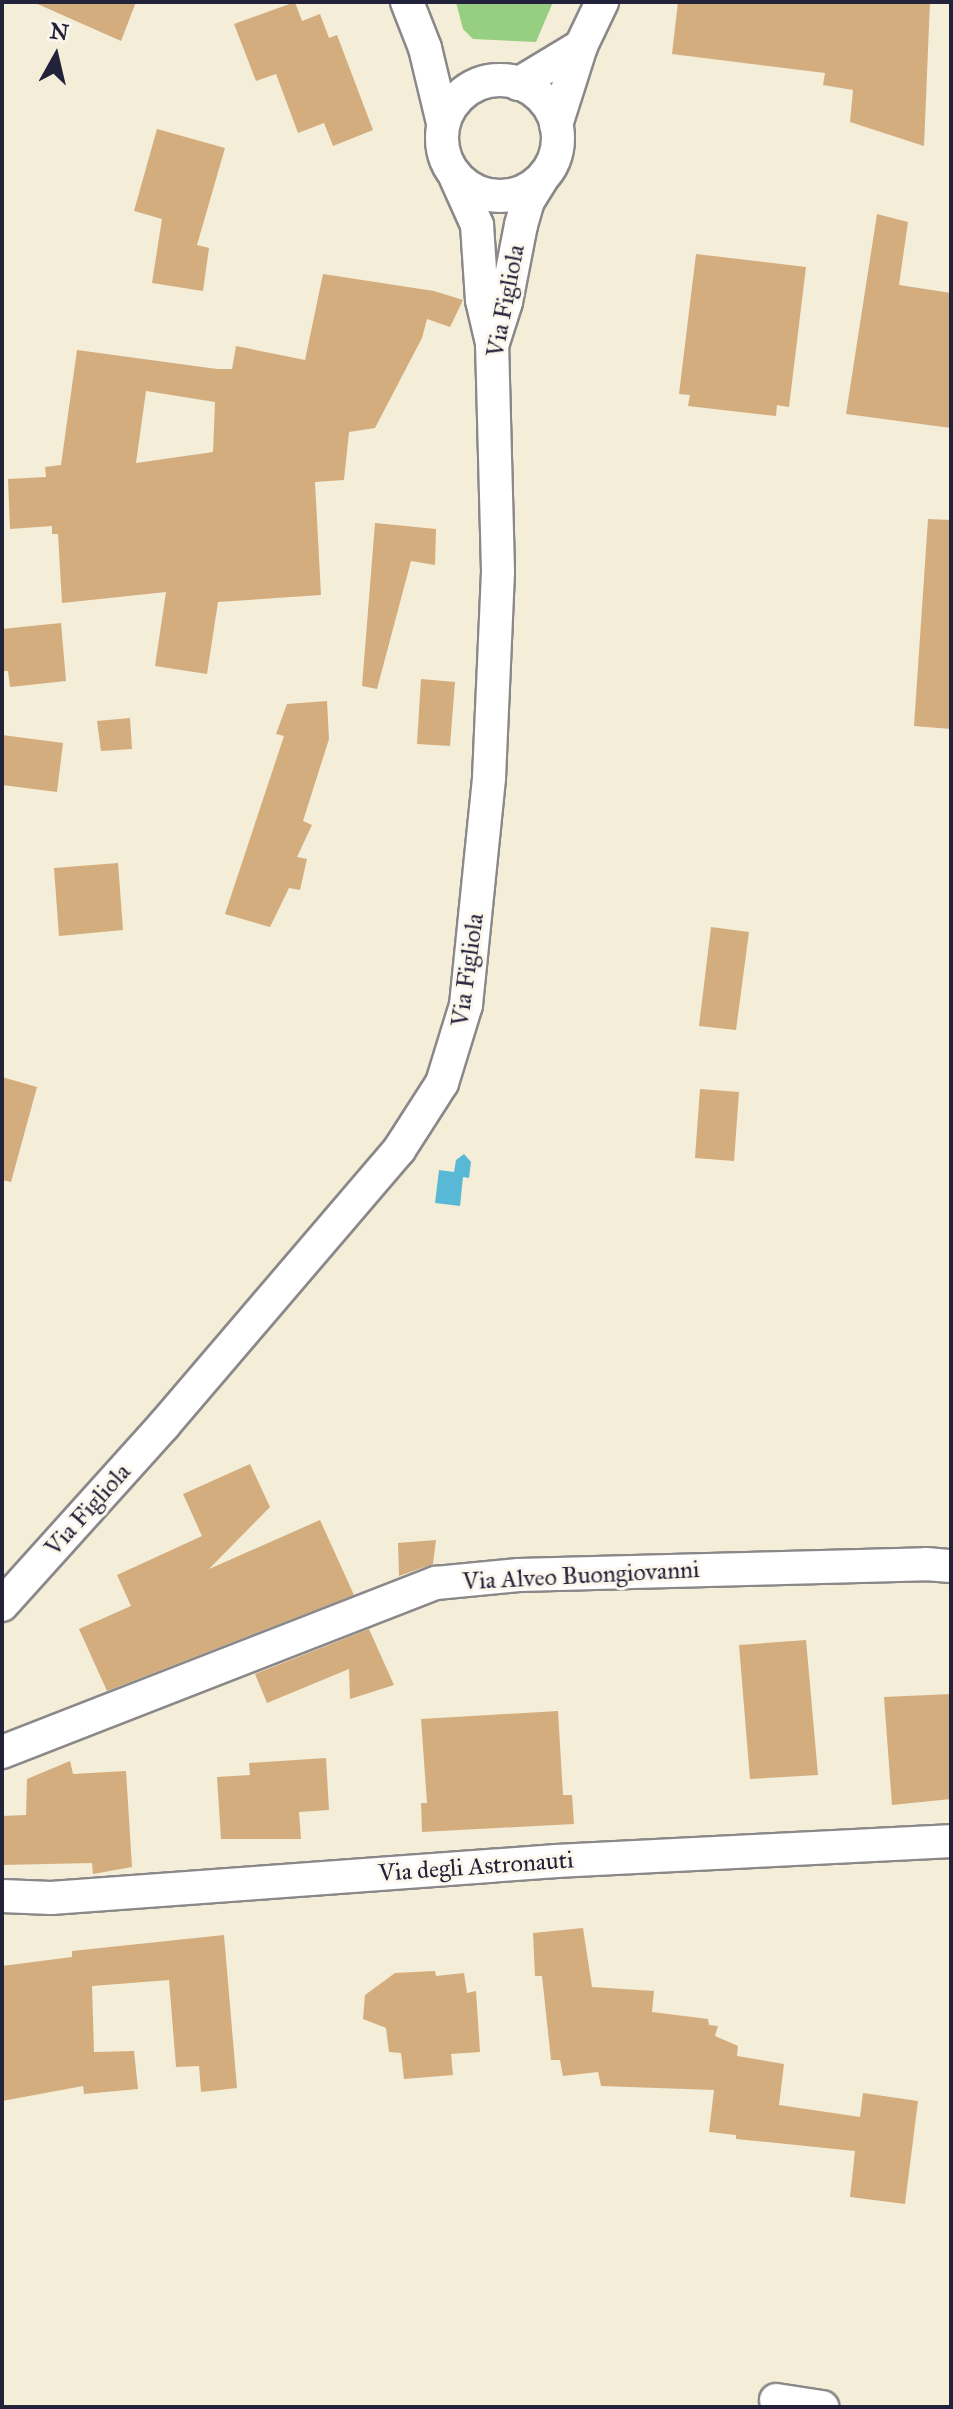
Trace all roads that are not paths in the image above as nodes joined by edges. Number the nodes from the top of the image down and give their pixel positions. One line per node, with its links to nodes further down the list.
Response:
1 (407, 2): 4 (street)
2 (602, 2): 3 (street)
3 (581, 46): 6 (street); 8 (street)
4 (425, 48): 5 (street); 7 (street)
5 (480, 84): 6 (street); 7 (street)
6 (518, 84): 8 (street)
7 (443, 123): 9 (street)
8 (556, 125): 10 (street)
9 (455, 176): 10 (street); 11 (street)
10 (541, 180): 11 (street, Via Figliola)
11 (492, 346): 13 (street, Via Figliola)
12 (951, 1566): 14 (street, Via Alveo Buongiovanni)
13 (2, 1605)
14 (2, 1752)
15 (951, 1841): 16 (street, Via degli Astronauti)
16 (2, 1896)
17 (776, 2400): 18 (street)
18 (822, 2407)

